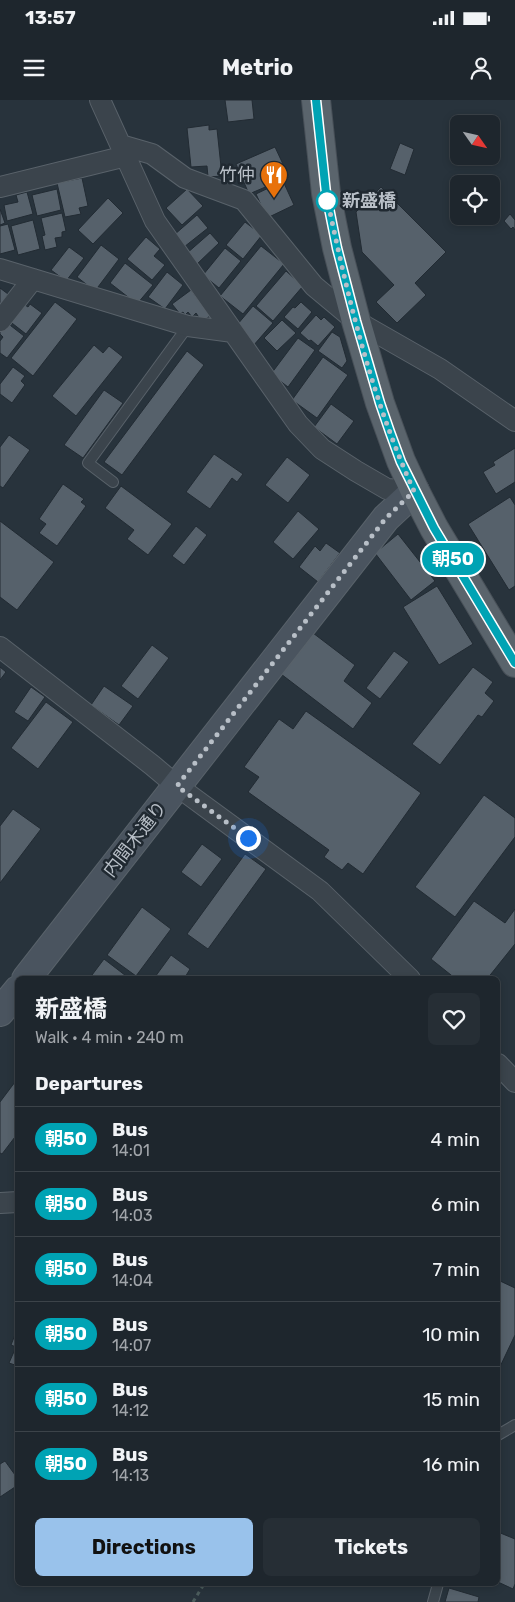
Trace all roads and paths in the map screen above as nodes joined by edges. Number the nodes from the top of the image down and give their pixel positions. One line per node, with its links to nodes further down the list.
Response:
1 (100, 100): 3 (street)
2 (316, 100): 8 (main road)
3 (123, 150): 4 (street); 8 (street); 10 (street)
4 (0, 187)
5 (0, 269): 6 (street)
6 (34, 279): 7 (street); 9 (street)
7 (0, 321)
8 (356, 321): 11 (street); 13 (main road)
9 (188, 326): 10 (street); 12 (lane)
10 (233, 332): 13 (street)
11 (515, 422)
12 (113, 482)
13 (414, 491): 15 (main road); 16 (street, 内間木通り)
14 (0, 647): 16 (street)
15 (515, 663)
16 (177, 786): 17 (street, 内間木通り); 18 (street)
17 (28, 976)
18 (407, 976)
19 (15, 994): 20 (street)
20 (0, 1012)
21 (500, 1066): 22 (street)
22 (515, 1082)
23 (15, 1202): 24 (street)
24 (0, 1203)
25 (515, 1425): 26 (lane)
26 (500, 1435)
27 (203, 1586): 29 (path)
28 (437, 1586): 30 (lane)
29 (193, 1602)
30 (433, 1602)

